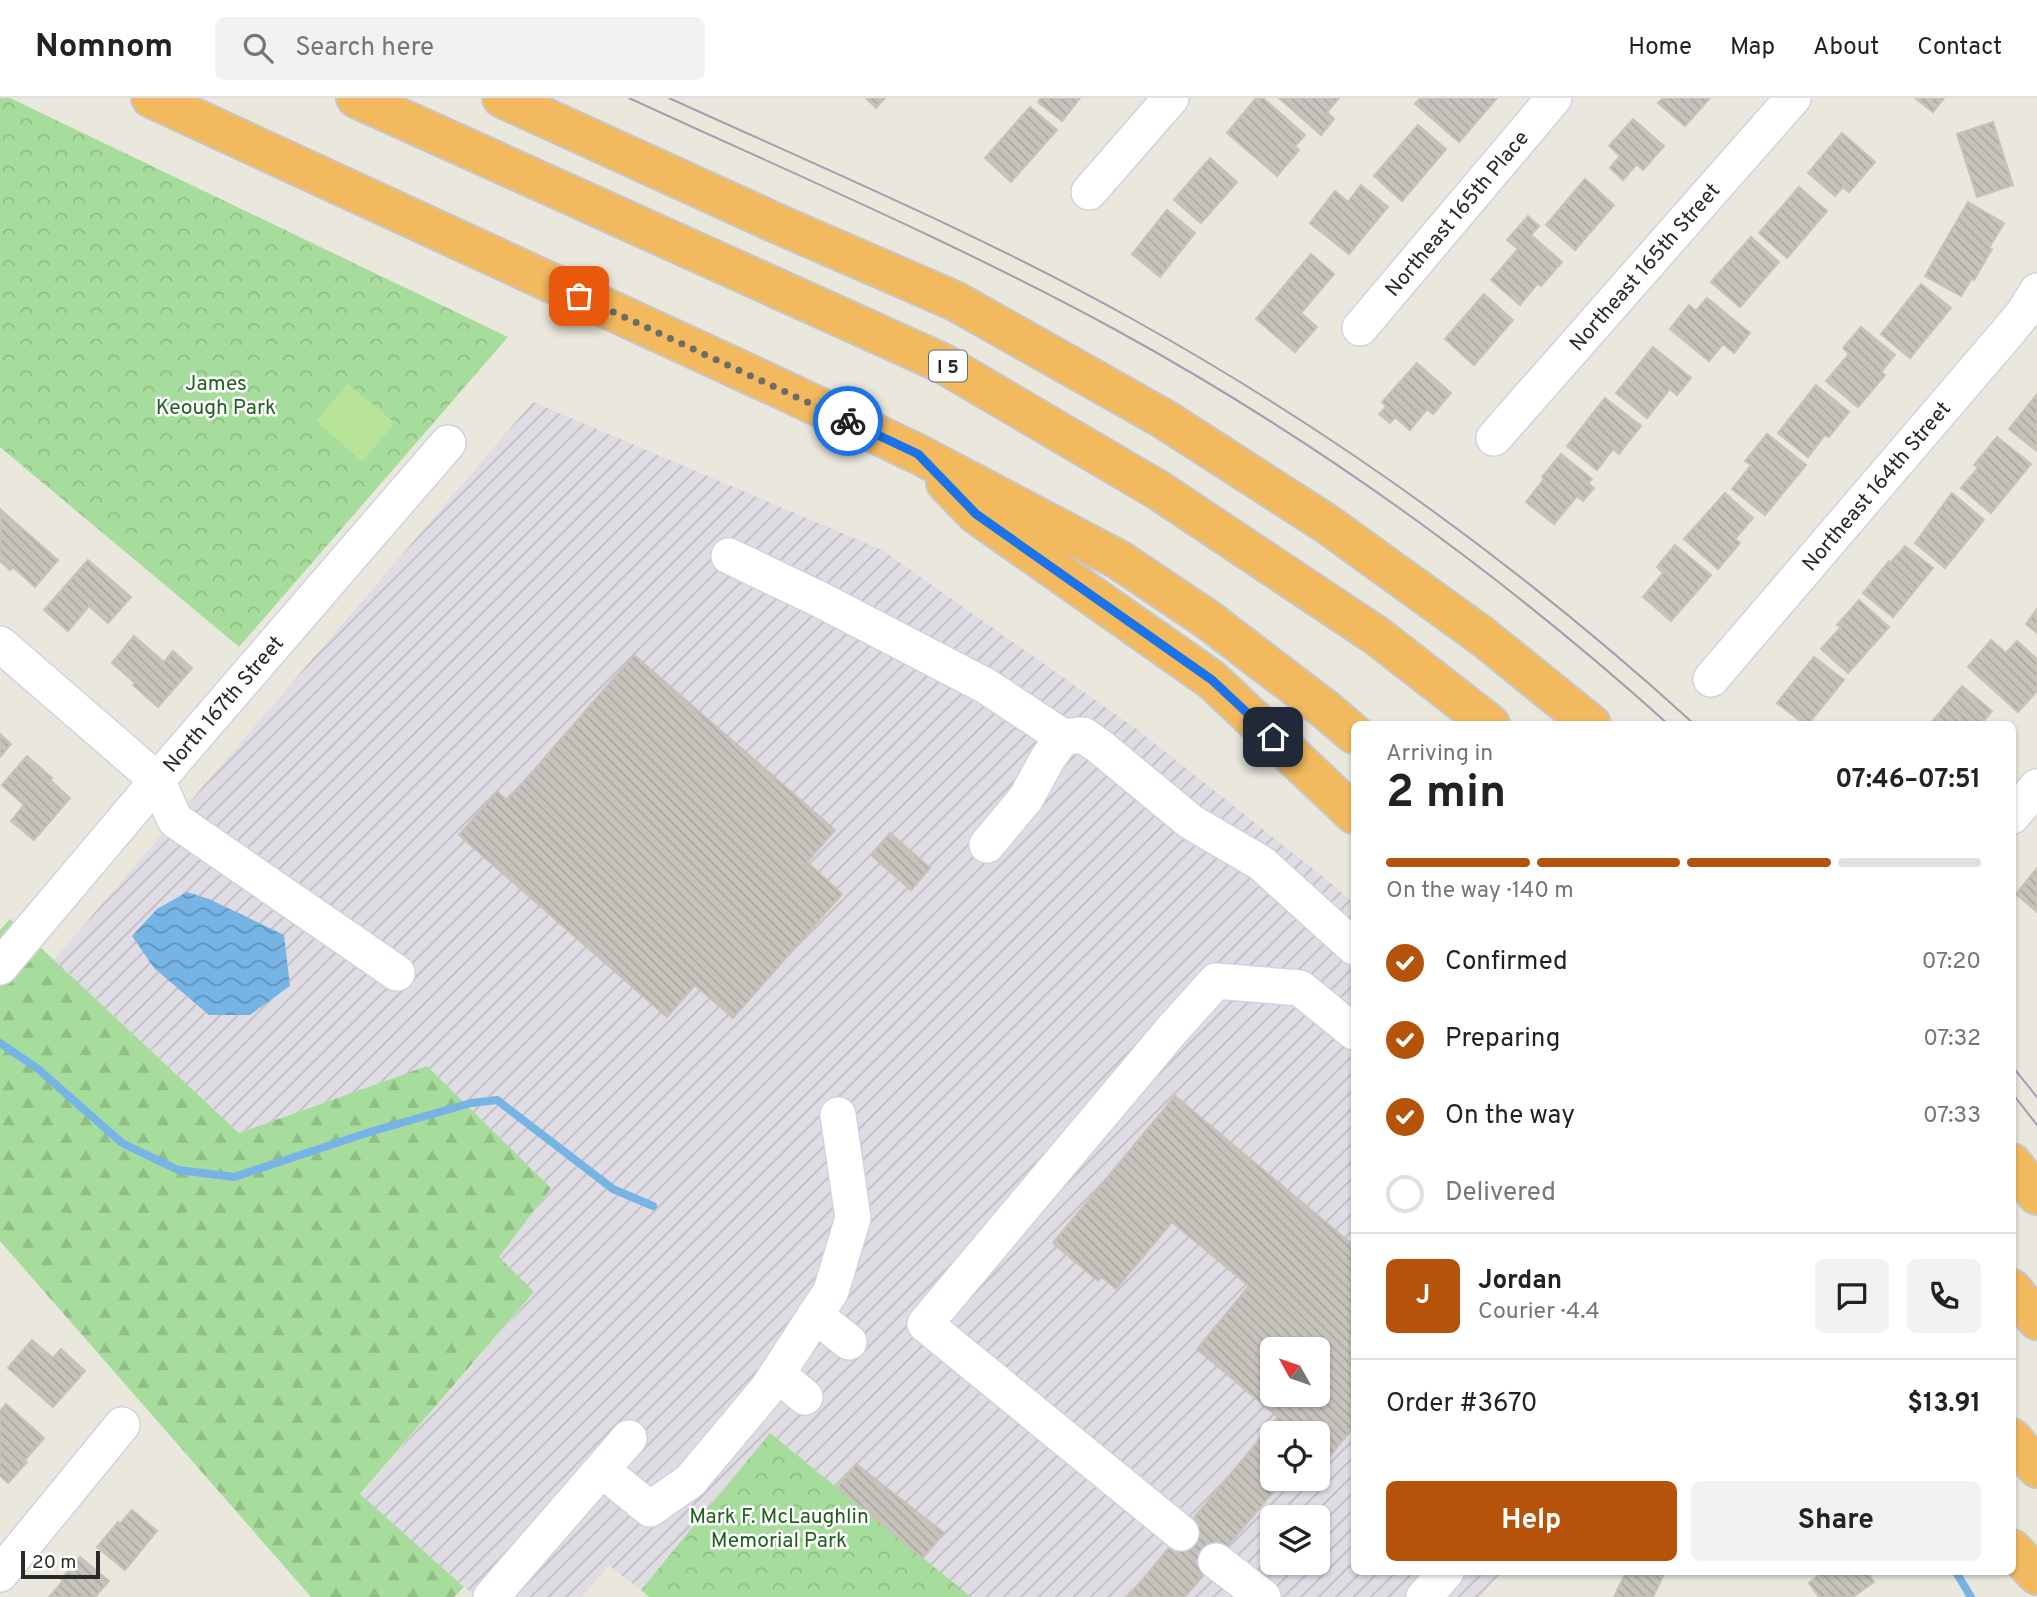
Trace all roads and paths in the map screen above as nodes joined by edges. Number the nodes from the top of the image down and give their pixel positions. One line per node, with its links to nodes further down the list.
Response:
1 (151, 98): 12 (highway)
2 (356, 98): 16 (highway, I 5)
3 (502, 98): 17 (highway)
4 (1171, 98): 7 (street)
5 (1555, 98): 9 (street, Northeast 165th Place)
6 (1793, 98): 10 (street, Northeast 165th Street)
7 (1089, 192)
8 (2037, 291): 15 (street, Northeast 164th Street)
9 (1360, 328)
10 (1494, 438)
11 (448, 443): 20 (street, North 167th Street)
12 (918, 454): 18 (highway); 22 (highway)
13 (729, 556): 19 (street)
14 (0, 644): 20 (street)
15 (1711, 679)
16 (1486, 721)
17 (1587, 721)
18 (1351, 731)
19 (1063, 737): 24 (street); 25 (street)
20 (167, 768): 26 (street, North 167th Street); 27 (street)
21 (2037, 787): 23 (street)
22 (1351, 811)
23 (2016, 811)
24 (987, 845)
25 (1351, 944)
26 (0, 967)
27 (397, 973)
28 (1351, 1030): 43 (street)
29 (838, 1115): 33 (street)
30 (2016, 1168): 31 (highway)
31 (2037, 1195)
32 (2016, 1294): 34 (highway)
33 (815, 1315): 35 (street); 36 (street)
34 (2037, 1320)
35 (849, 1342)
36 (777, 1374): 37 (street); 42 (street)
37 (805, 1398)
38 (122, 1425): 46 (street)
39 (629, 1438): 42 (street)
40 (2016, 1443): 41 (highway)
41 (2037, 1468)
42 (602, 1470): 49 (street)
43 (1181, 1533)
44 (2016, 1553): 48 (highway)
45 (1216, 1561): 50 (street)
46 (0, 1574)
47 (1443, 1575): 51 (street)
48 (2037, 1575)
49 (491, 1597)
50 (1263, 1597)
51 (1424, 1597)

